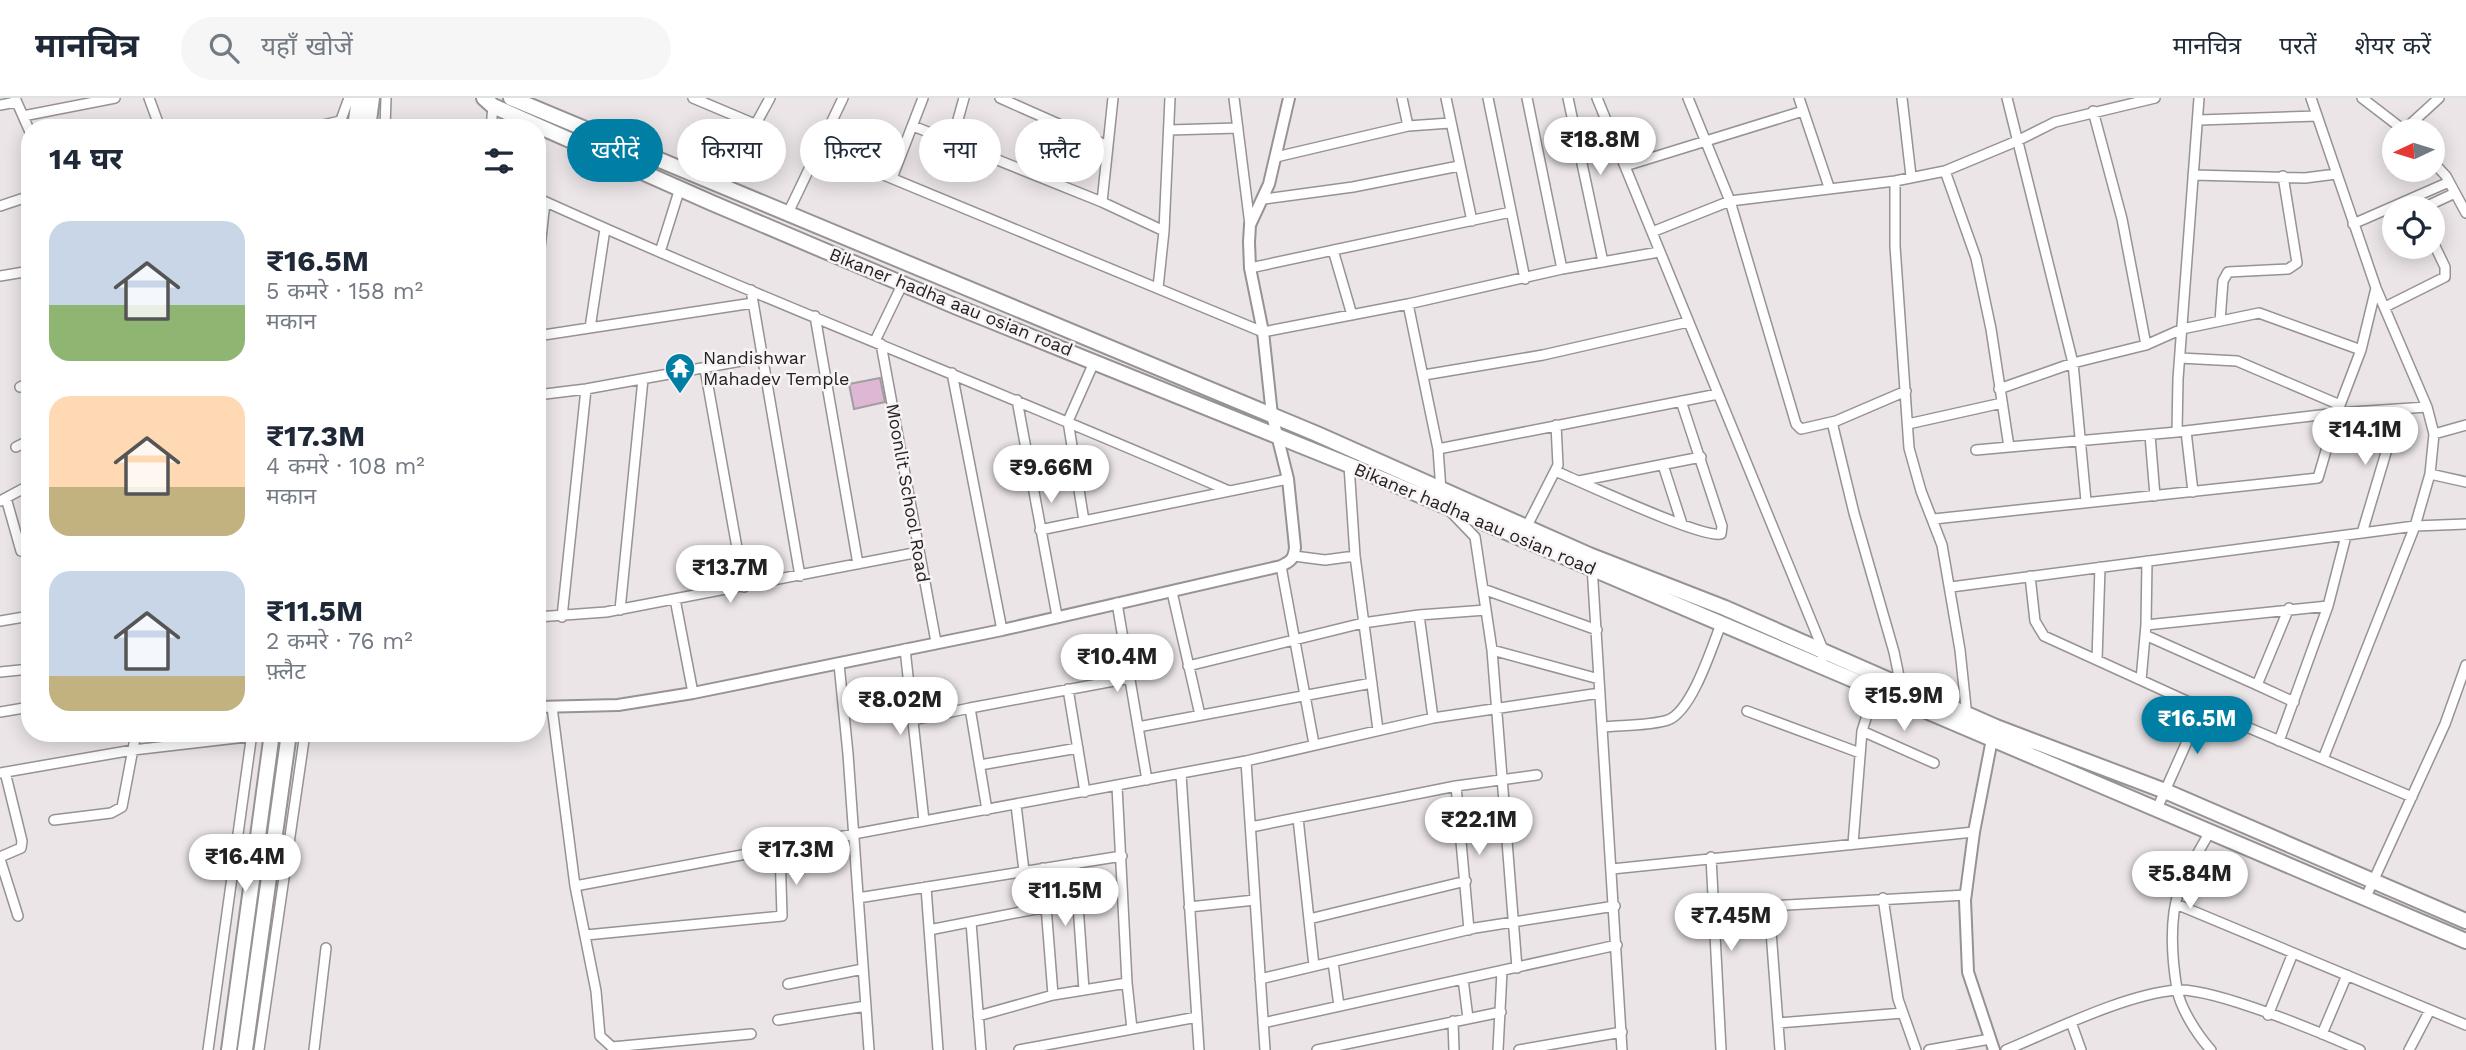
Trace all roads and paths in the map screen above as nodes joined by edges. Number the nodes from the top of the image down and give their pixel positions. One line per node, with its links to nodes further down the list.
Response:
1 (114, 98): 38 (street)
2 (149, 98): 41 (street)
3 (349, 98): 42 (street)
4 (359, 98): 43 (main road)
5 (372, 98): 44 (main road)
6 (386, 98): 45 (street)
7 (511, 98): 80 (main road, Bikaner hadha aau osian road)
8 (693, 98): 47 (street)
9 (770, 98): 48 (street)
10 (843, 98): 49 (street)
11 (923, 98): 55 (street)
12 (964, 98): 50 (street)
13 (1000, 98): 63 (street)
14 (1113, 98): 63 (street)
15 (1170, 98): 60 (street)
16 (1234, 98): 59 (street)
17 (1289, 98): 65 (street)
18 (1402, 98): 56 (street)
19 (1446, 98): 54 (street)
20 (1488, 98): 91 (street)
21 (1527, 98): 106 (street)
22 (1568, 98): 104 (street)
23 (1597, 98): 68 (street)
24 (1688, 98): 61 (street)
25 (1799, 98): 36 (street)
26 (1902, 98): 72 (street)
27 (2007, 98): 62 (street)
28 (2155, 98): 37 (street)
29 (2199, 98): 53 (street)
30 (2311, 98): 39 (street)
31 (2362, 98): 51 (street)
32 (2439, 98): 52 (street)
33 (16, 100): 35 (street); 38 (street)
34 (489, 102): 46 (main road, Bikaner hadha aau osian road)
35 (0, 105)
36 (1803, 111): 61 (street); 81 (street)
37 (2094, 111): 62 (street); 126 (street)
38 (23, 116): 40 (street)
39 (2317, 116): 53 (street); 70 (street)
40 (24, 119)
41 (157, 119)
42 (341, 119)
43 (356, 119)
44 (370, 119)
45 (385, 119)
46 (527, 119)
47 (743, 119)
48 (760, 119)
49 (834, 119)
50 (958, 119)
51 (2389, 119)
52 (2417, 119)
53 (2199, 120): 71 (street)
54 (1450, 123): 56 (street); 67 (street)
55 (913, 126): 58 (street); 64 (street)
56 (1408, 127): 65 (street)
57 (546, 128): 82 (main road, Bikaner hadha aau osian road)
58 (919, 128)
59 (1238, 128): 60 (street); 96 (street)
60 (1169, 130): 98 (street)
61 (1704, 140): 68 (street); 87 (street)
62 (2017, 141): 69 (street); 131 (street)
63 (1106, 145): 89 (street)
64 (905, 146)
65 (1276, 157): 86 (street)
66 (1001, 161): 89 (street)
67 (1459, 166): 86 (street); 94 (street)
68 (1625, 166): 99 (street)
69 (1945, 171): 72 (street); 137 (street)
70 (2336, 174): 73 (street); 95 (street)
71 (2193, 175): 73 (street); 122 (street)
72 (1911, 176): 75 (street)
73 (2283, 176): 119 (street)
74 (2445, 177): 79 (street)
75 (1895, 181): 81 (street); 138 (street)
76 (724, 182): 80 (street)
77 (804, 182): 92 (street)
78 (902, 182): 111 (street)
79 (2449, 182): 83 (street); 95 (street)
80 (722, 186): 92 (main road, Bikaner hadha aau osian road)
81 (1829, 187): 87 (street)
82 (680, 188): 101 (street); 110 (main road, Bikaner hadha aau osian road)
83 (2455, 193): 84 (street); 93 (street)
84 (2445, 198)
85 (21, 199): 90 (street)
86 (1264, 199): 96 (street)
87 (1730, 201): 99 (street); 149 (street)
88 (546, 202): 97 (street)
89 (1102, 202): 98 (street)
90 (0, 206)
91 (1511, 212): 94 (street); 109 (street)
92 (788, 213): 147 (main road, Bikaner hadha aau osian road)
93 (2466, 213)
94 (1472, 222): 100 (street)
95 (2353, 224): 112 (street)
96 (1250, 225): 105 (street)
97 (605, 229): 101 (street); 121 (street)
98 (1164, 231): 111 (street)
99 (1652, 232): 102 (street)
100 (1333, 250): 105 (street); 117 (street)
101 (660, 252): 113 (street)
102 (1659, 252): 104 (street); 120 (street)
103 (2441, 259): 116 (street)
104 (1603, 262): 106 (street)
105 (1250, 268): 123 (street)
106 (1562, 269): 109 (street)
107 (21, 272): 108 (street)
108 (0, 276)
109 (1525, 279): 115 (street)
110 (903, 283): 125 (street); 130 (main road, Bikaner hadha aau osian road)
111 (1158, 288): 123 (street)
112 (2376, 288): 116 (street); 127 (street)
113 (751, 290): 114 (street); 118 (street)
114 (753, 303): 121 (street); 128 (street)
115 (1408, 304): 117 (street); 134 (street)
116 (2385, 307): 144 (street)
117 (1352, 315): 123 (street)
118 (815, 316): 125 (street); 194 (street)
119 (2220, 321): 122 (street); 127 (street)
120 (1688, 322): 134 (street); 140 (street)
121 (590, 328): 124 (street)
122 (2182, 329): 126 (street); 129 (street)
123 (1263, 332): 147 (street)
124 (546, 335)
125 (878, 343): 133 (street); 189 (street, Moonlit School Road)
126 (2146, 345): 131 (street)
127 (2361, 350): 145 (street)
128 (762, 357): 132 (street); 197 (street)
129 (2179, 358): 145 (street); 153 (street)
130 (1095, 360): 148 (street); 156 (main road, Bikaner hadha aau osian road)
131 (2073, 363): 137 (street); 157 (street)
132 (705, 369): 135 (street); 199 (street)
133 (951, 373): 141 (street); 217 (street)
134 (1424, 375): 161 (street)
135 (643, 379): 136 (street); 207 (street)
136 (586, 389): 139 (street); 212 (street)
137 (1999, 389): 143 (street)
138 (1906, 391): 149 (street); 150 (street)
139 (546, 394)
140 (1717, 394): 142 (street); 224 (street)
141 (1017, 400): 148 (street); 185 (street)
142 (1681, 401): 151 (street); 163 (street)
143 (2002, 403): 150 (street); 160 (street)
144 (2427, 407): 146 (street); 154 (street)
145 (2339, 409): 146 (street); 153 (street); 174 (street)
146 (2399, 409): 186 (street)
147 (1272, 415): 156 (street); 172 (main road, Bikaner hadha aau osian road)
148 (1068, 421): 173 (street); 180 (street)
149 (1832, 422): 237 (street)
150 (1908, 424): 179 (street)
151 (1556, 425): 161 (street); 166 (street)
152 (2466, 425): 154 (street)
153 (2181, 432): 155 (street); 174 (street)
154 (2434, 434): 167 (street)
155 (2150, 435): 157 (street); 175 (street)
156 (1278, 436): 165 (main road, Bikaner hadha aau osian road); 168 (street)
157 (2081, 440): 160 (street); 177 (street)
158 (21, 444): 159 (street)
159 (16, 447)
160 (2009, 447): 162 (street)
161 (1438, 449): 172 (street)
162 (1976, 450)
163 (1701, 457): 164 (street); 181 (street)
164 (1663, 464): 169 (street); 181 (street)
165 (1349, 465): 178 (main road, Bikaner hadha aau osian road); 191 (street)
166 (1555, 471): 169 (street); 184 (street)
167 (2430, 474): 170 (street); 183 (street)
168 (1288, 479): 173 (street); 190 (street)
169 (1578, 481): 181 (street)
170 (2466, 482)
171 (21, 490): 176 (street)
172 (1441, 490): 184 (main road, Bikaner hadha aau osian road)
173 (1229, 491): 180 (street)
174 (2193, 492): 175 (street)
175 (2155, 496): 177 (street)
176 (3, 499): 188 (street)
177 (2086, 501): 179 (street)
178 (1444, 505): 193 (main road, Bikaner hadha aau osian road); 201 (street)
179 (1934, 519): 200 (street)
180 (1084, 521): 185 (street)
181 (1682, 524)
182 (2466, 524): 183 (street)
183 (2415, 526): 186 (street); 272 (street)
184 (1526, 528): 193 (main road, Bikaner hadha aau osian road)
185 (1040, 530): 210 (street)
186 (2362, 533): 187 (street)
187 (2346, 536): 192 (street); 205 (street)
188 (20, 551)
189 (919, 552): 194 (street); 221 (street, Moonlit School Road)
190 (1294, 556): 191 (street); 195 (street)
191 (1355, 556): 215 (street)
192 (2147, 561): 196 (street); 219 (street)
193 (1592, 563): 216 (main road, Bikaner hadha aau osian road); 218 (street); 224 (main road, Bikaner hadha aau osian road)
194 (858, 564): 197 (street)
195 (1281, 566): 202 (street); 220 (street)
196 (2100, 567): 198 (street); 225 (street)
197 (800, 576): 199 (street)
198 (2030, 576): 200 (street); 225 (street)
199 (744, 587): 203 (street)
200 (1951, 587): 255 (street)
201 (1483, 589): 208 (street); 218 (street)
202 (1172, 592): 204 (street); 228 (street)
203 (675, 599): 207 (street); 240 (street)
204 (1117, 603): 210 (street); 232 (street)
205 (2328, 606): 206 (street); 243 (street)
206 (2289, 608): 219 (street); 236 (street)
207 (620, 610): 212 (street)
208 (1486, 610): 209 (street); 223 (street)
209 (1419, 615): 215 (street); 253 (street)
210 (1057, 616): 217 (street)
211 (546, 617): 212 (street)
212 (562, 617)
213 (21, 618): 214 (street)
214 (0, 621)
215 (1363, 623): 220 (street); 235 (street)
216 (1721, 624): 229 (main road, Bikaner hadha aau osian road); 257 (street)
217 (1002, 630): 221 (street)
218 (1597, 630): 233 (street)
219 (2146, 630): 234 (street); 236 (street)
220 (1295, 638): 228 (street); 242 (street)
221 (936, 642): 222 (street)
222 (905, 649): 226 (street); 254 (street)
223 (1492, 650): 233 (street); 248 (street)
224 (1824, 652): 229 (street); 237 (main road, Bikaner hadha aau osian road)
225 (2097, 660): 234 (street)
226 (839, 664): 240 (street); 297 (street)
227 (2466, 665): 287 (street)
228 (1188, 666): 252 (street)
229 (1820, 667): 239 (main road, Bikaner hadha aau osian road)
230 (21, 670): 231 (street)
231 (0, 672)
232 (1130, 678): 238 (street); 256 (street)
233 (1599, 679): 241 (street)
234 (2141, 680): 249 (street)
235 (1371, 683): 242 (street); 258 (street)
236 (2258, 685): 243 (street)
237 (1901, 687): 255 (main road, Bikaner hadha aau osian road)
238 (1068, 689): 247 (street); 269 (street)
239 (1875, 691): 255 (main road, Bikaner hadha aau osian road); 259 (street)
240 (693, 693): 245 (street)
241 (1600, 693): 248 (street); 257 (street)
242 (1306, 696): 252 (street); 268 (street)
243 (2294, 702): 261 (street)
244 (546, 707): 245 (street)
245 (552, 707): 309 (street)
246 (21, 708): 251 (street)
247 (970, 708): 254 (street); 276 (street)
248 (1497, 708): 253 (street); 281 (street)
249 (2202, 708): 261 (street); 285 (street)
250 (1747, 711): 271 (street)
251 (0, 712)
252 (1200, 715): 256 (street)
253 (1433, 718): 258 (street)
254 (913, 720): 293 (street)
255 (1966, 722): 260 (main road, Bikaner hadha aau osian road)
256 (1138, 727): 282 (street)
257 (1602, 727): 305 (street)
258 (1378, 730): 268 (street)
259 (1862, 731): 271 (street); 275 (street)
260 (1993, 734): 273 (main road, Bikaner hadha aau osian road); 280 (main road, Bikaner hadha aau osian road); 295 (street)
261 (2279, 741): 272 (street)
262 (134, 742): 270 (street)
263 (196, 742): 270 (street)
264 (251, 742): 370 (street)
265 (271, 742): 371 (main road)
266 (288, 742): 330 (main road)
267 (303, 742): 330 (street)
268 (1314, 744): 274 (street)
269 (1078, 748): 276 (street); 286 (street)
270 (133, 750): 277 (street); 292 (street)
271 (1860, 753): 298 (street)
272 (2323, 759): 287 (street)
273 (2083, 760): 280 (main road); 285 (main road, Bikaner hadha aau osian road)
274 (1246, 761): 278 (street); 294 (street)
275 (1934, 763)
276 (981, 765): 289 (street)
277 (3, 773): 301 (street)
278 (1181, 774): 282 (street); 320 (street)
279 (1537, 775): 281 (street)
280 (2077, 777): 290 (main road, Bikaner hadha aau osian road)
281 (1504, 778): 284 (street); 326 (street)
282 (1147, 780): 283 (street)
283 (1117, 786): 286 (street); 300 (street)
284 (1457, 786): 291 (street); 307 (street)
285 (2165, 791): 290 (street); 308 (main road, Bikaner hadha aau osian road)
286 (1085, 792): 288 (street)
287 (2412, 797): 308 (street)
288 (1016, 805): 289 (street); 306 (street)
289 (986, 810): 293 (street)
290 (2156, 811): 296 (main road, Bikaner hadha aau osian road)
291 (1298, 818): 294 (street); 323 (street)
292 (54, 820)
293 (924, 821): 297 (street)
294 (1251, 827): 315 (street)
295 (1974, 832): 298 (street); 311 (street)
296 (2209, 833): 314 (main road, Bikaner hadha aau osian road); 316 (street)
297 (854, 834): 299 (street); 312 (street)
298 (1853, 844): 302 (street)
299 (780, 849): 309 (street); 329 (street)
300 (1122, 856): 303 (street); 343 (street)
301 (0, 858): 322 (street)
302 (1711, 858): 305 (street); 321 (street)
303 (1075, 863): 304 (street); 345 (street)
304 (1043, 868): 306 (street); 319 (street)
305 (1612, 869): 318 (street)
306 (1024, 871): 310 (street)
307 (1466, 881): 323 (street); 328 (street)
308 (2373, 881): 314 (street); 324 (main road, Bikaner hadha aau osian road)
309 (575, 886): 329 (street)
310 (926, 887): 312 (street); 327 (street)
311 (1966, 895): 313 (street); 367 (street)
312 (858, 898): 338 (street)
313 (1883, 898): 317 (street); 352 (street)
314 (2365, 899): 331 (main road, Bikaner hadha aau osian road)
315 (1255, 900): 320 (street); 341 (street)
316 (2175, 904): 334 (street); 346 (street)
317 (1769, 905): 321 (street); 361 (street)
318 (1615, 906): 326 (street); 332 (street)
319 (1046, 907): 325 (street); 347 (street)
320 (1189, 907): 355 (street)
321 (1713, 909): 386 (street)
322 (18, 916)
323 (1309, 919): 336 (street)
324 (2466, 921)
325 (971, 922): 327 (street); 354 (street)
326 (1513, 922): 328 (street); 337 (street)
327 (929, 930): 376 (street)
328 (1469, 930): 335 (street)
329 (586, 935): 365 (street)
330 (268, 936): 372 (main road); 373 (street)
331 (2466, 942)
332 (1617, 945): 337 (street); 364 (street)
333 (326, 948): 374 (street)
334 (2293, 953): 340 (street); 353 (street)
335 (1332, 962): 336 (street); 349 (street)
336 (1314, 966): 341 (street)
337 (1517, 968): 339 (street)
338 (863, 969): 344 (street); 348 (street)
339 (1502, 971): 342 (street); 351 (street)
340 (2347, 975): 350 (street); 366 (street)
341 (1261, 979): 360 (street)
342 (1463, 979): 349 (street); 356 (street)
343 (1127, 983): 345 (street); 363 (street)
344 (788, 984)
345 (1084, 990): 347 (street)
346 (2177, 990): 353 (street); 359 (street); 392 (street)
347 (1053, 995): 354 (street)
348 (866, 1006): 357 (street); 375 (street)
349 (1339, 1006): 360 (street)
350 (2430, 1010): 362 (street); 394 (street)
351 (1501, 1012): 356 (street); 383 (street)
352 (1903, 1013): 361 (street); 388 (street)
353 (2268, 1015): 366 (street)
354 (978, 1016): 377 (street)
355 (1197, 1017): 363 (street); 379 (street)
356 (1468, 1018): 358 (street)
357 (778, 1020)
358 (1453, 1021): 368 (street); 382 (street)
359 (2071, 1022): 390 (street); 391 (street)
360 (1263, 1023): 380 (street)
361 (1778, 1023): 387 (street)
362 (2466, 1025)
363 (1132, 1029): 378 (street)
364 (1622, 1032): 384 (street); 385 (street)
365 (751, 1034)
366 (2322, 1034): 369 (street)
367 (1992, 1045): 389 (street)
368 (1353, 1046): 381 (street)
369 (2345, 1047): 393 (street)
370 (208, 1050)
371 (229, 1050)
372 (246, 1050)
373 (259, 1050)
374 (314, 1050)
375 (869, 1050)
376 (938, 1050)
377 (981, 1050)
378 (1019, 1050)
379 (1199, 1050)
380 (1265, 1050)
381 (1317, 1050)
382 (1454, 1050)
383 (1498, 1050)
384 (1519, 1050)
385 (1622, 1050)
386 (1721, 1050)
387 (1780, 1050)
388 (1916, 1050)
389 (1929, 1050)
390 (2006, 1050)
391 (2081, 1050)
392 (2211, 1050)
393 (2360, 1050)
394 (2409, 1050)

